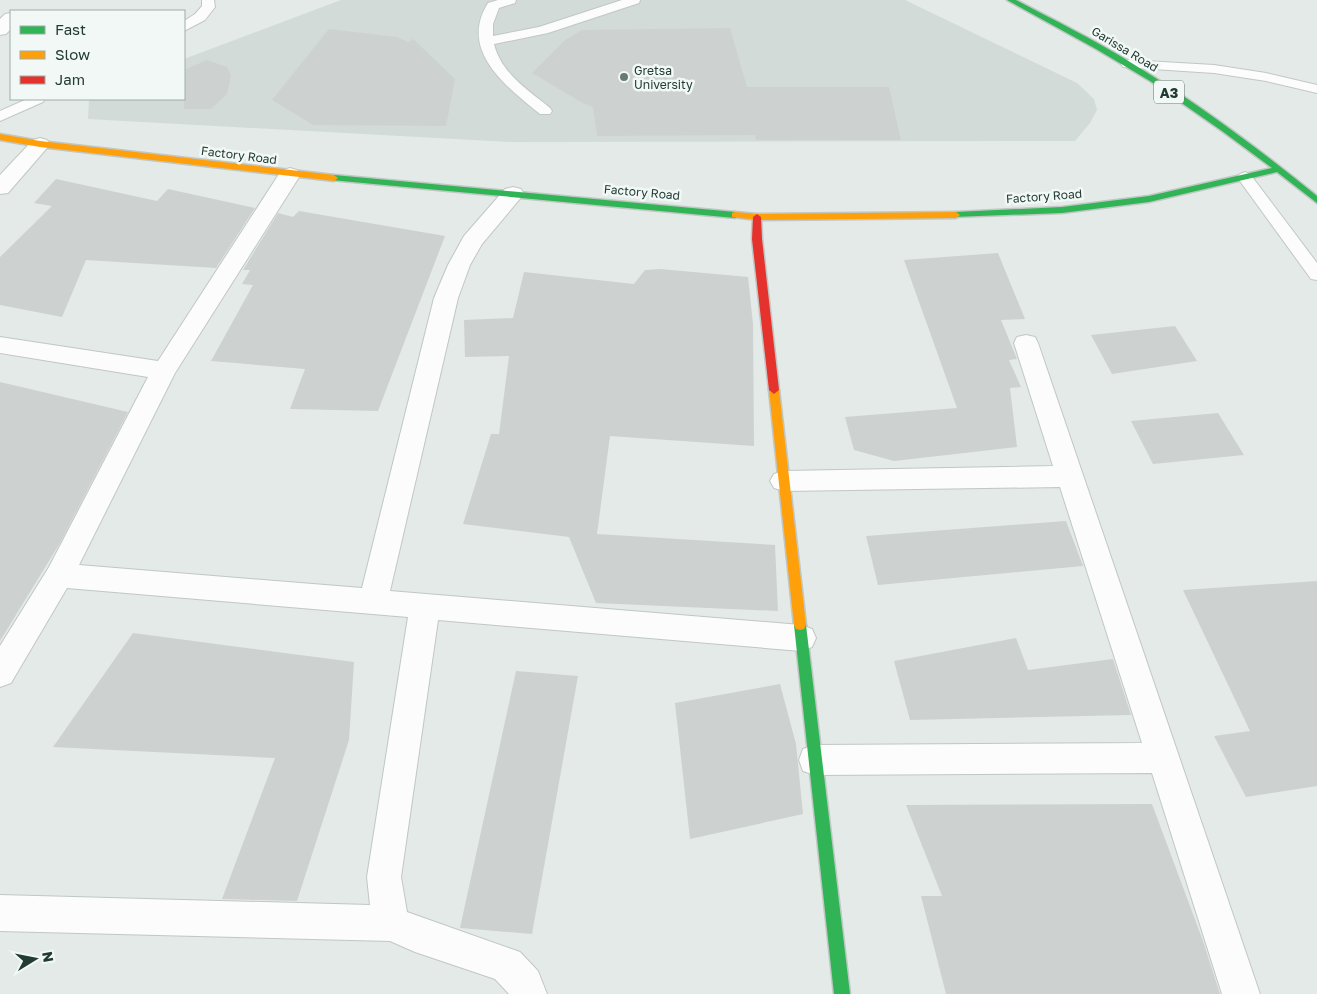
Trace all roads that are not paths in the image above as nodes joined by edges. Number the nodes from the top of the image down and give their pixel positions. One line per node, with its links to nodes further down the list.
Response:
1 (208, 0): 6 (lane)
2 (510, 0): 8 (lane)
3 (634, 0): 8 (lane)
4 (1011, 0): 9 (main road, Garissa Road / A3)
5 (10, 19): 7 (street)
6 (185, 26)
7 (0, 30)
8 (487, 41): 12 (lane)
9 (1128, 64): 10 (lane); 16 (main road, Garissa Road / A3)
10 (1317, 89)
11 (36, 100): 13 (lane)
12 (545, 111)
13 (0, 117)
14 (0, 137): 15 (main road, Factory Road)
15 (40, 144): 17 (main road, Factory Road); 19 (street)
16 (1280, 169): 18 (main road, Factory Road); 21 (main road, Garissa Road / A3)
17 (290, 174): 20 (main road, Factory Road); 26 (street)
18 (1245, 177): 22 (main road, Factory Road); 23 (lane)
19 (0, 188)
20 (513, 194): 22 (main road, Factory Road); 30 (street)
21 (1317, 200)
22 (757, 217): 28 (main road)
23 (1317, 275)
24 (1026, 343): 27 (street)
25 (0, 346): 26 (street)
26 (164, 371): 29 (street)
27 (1070, 476): 28 (street); 34 (street)
28 (784, 481): 32 (main road)
29 (59, 575): 30 (street); 33 (street)
30 (373, 602): 31 (street)
31 (424, 606): 32 (street); 37 (street)
32 (801, 638): 35 (main road)
33 (0, 673)
34 (1163, 758): 35 (street); 40 (street)
35 (815, 760): 39 (main road)
36 (0, 913): 37 (street)
37 (391, 923): 38 (street)
38 (528, 994)
39 (842, 994)
40 (1241, 994)

